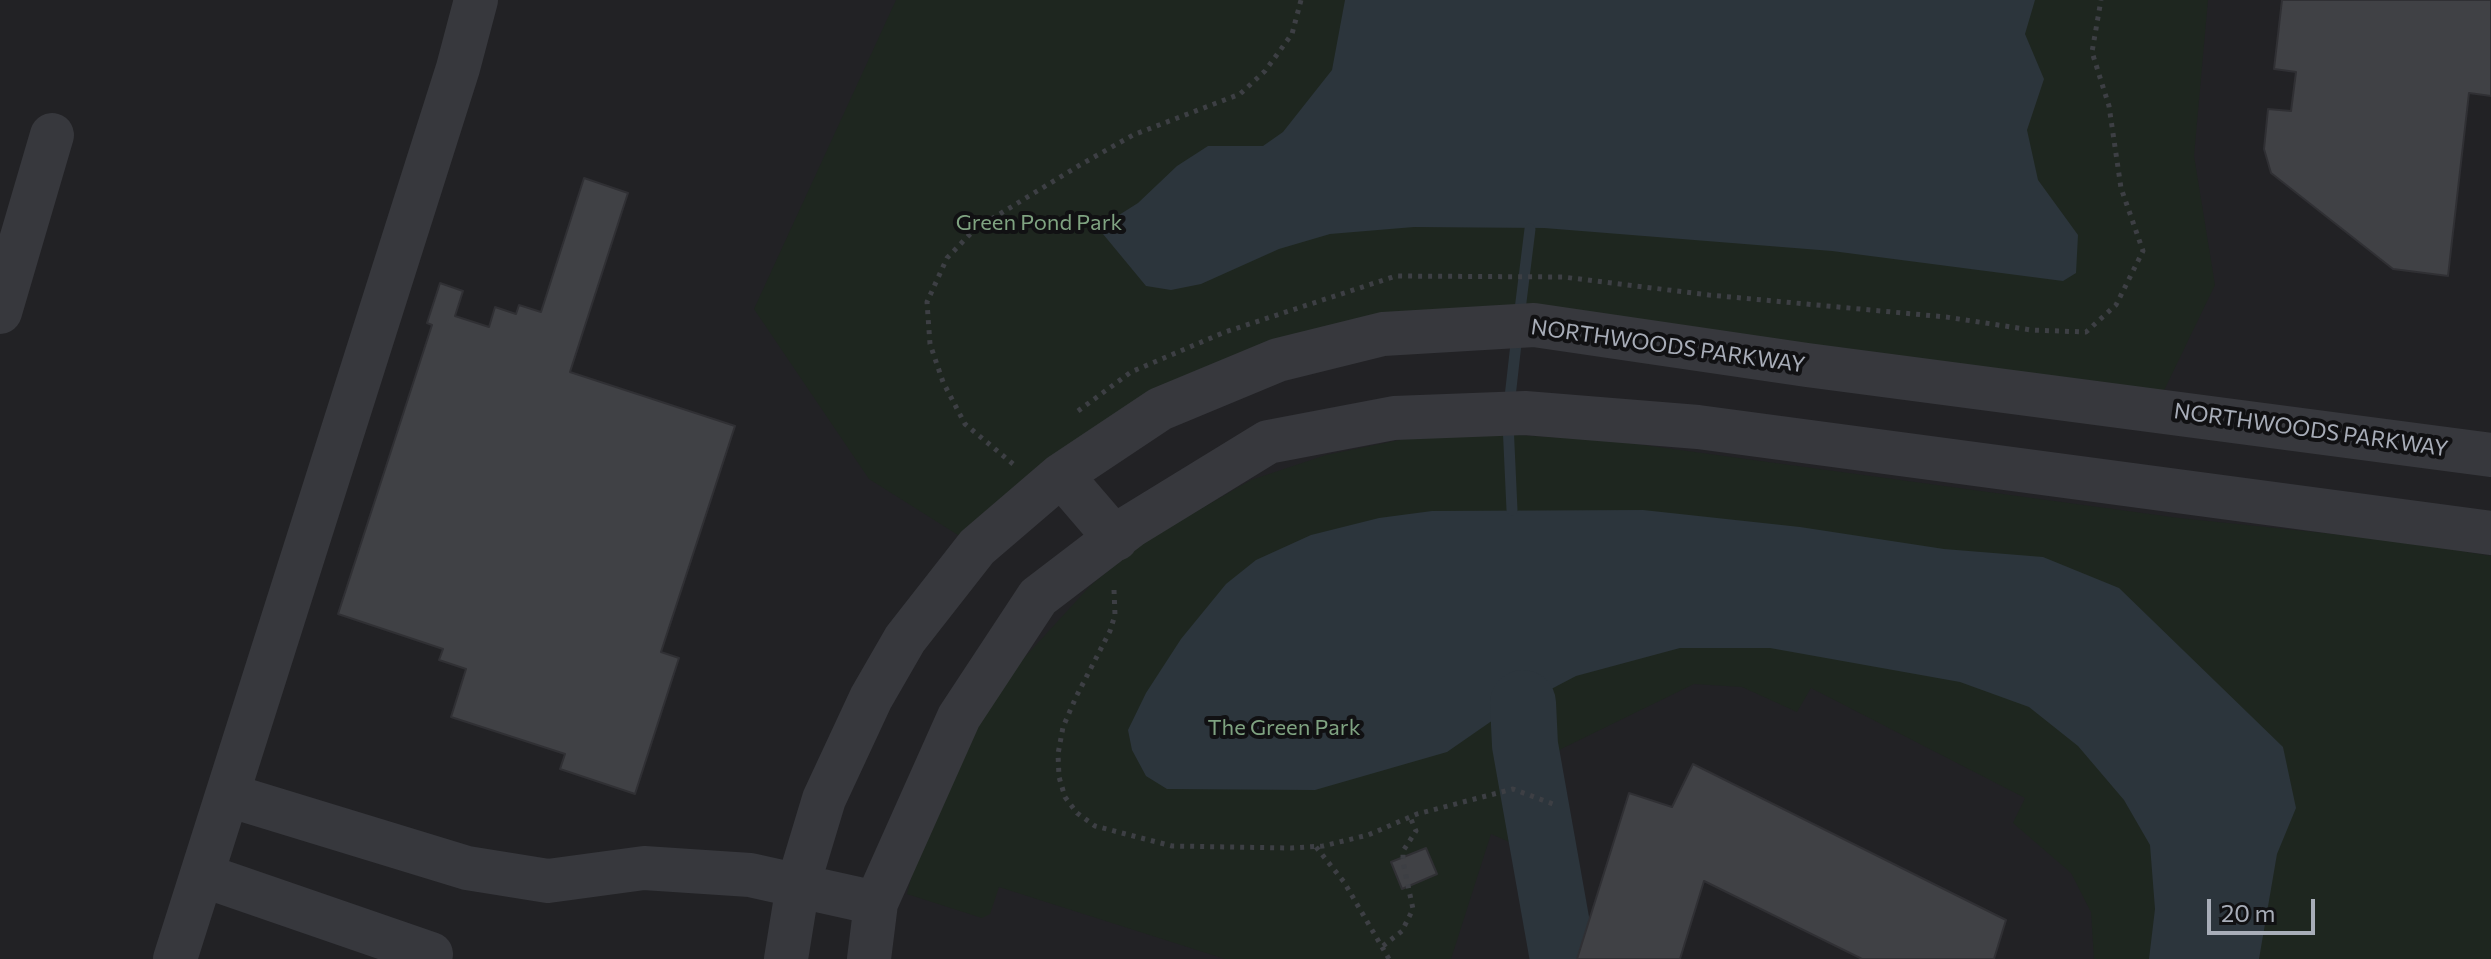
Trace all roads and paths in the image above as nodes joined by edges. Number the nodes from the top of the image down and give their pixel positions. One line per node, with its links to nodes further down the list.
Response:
1 (476, 0): 13 (street)
2 (1301, 0): 7 (path)
3 (2101, 0): 6 (path)
4 (52, 135): 5 (street)
5 (0, 312)
6 (1070, 417)
7 (1022, 453)
8 (2491, 455): 9 (street, NORTHWOODS PARKWAY)
9 (1061, 475): 11 (street); 18 (street, NORTHWOODS PARKWAY)
10 (2491, 533): 11 (street)
11 (1116, 539): 19 (street)
12 (1112, 585): 16 (path)
13 (228, 795): 17 (street); 18 (street)
14 (1553, 804): 15 (path)
15 (1410, 817): 16 (path); 20 (path)
16 (1315, 846): 20 (path)
17 (202, 875): 21 (street); 22 (street)
18 (798, 885): 19 (street); 23 (street, NORTHWOODS PARKWAY)
19 (876, 903): 24 (street)
20 (1383, 946): 25 (path)
21 (431, 954)
22 (175, 959)
23 (786, 959)
24 (869, 959)
25 (1389, 959)

